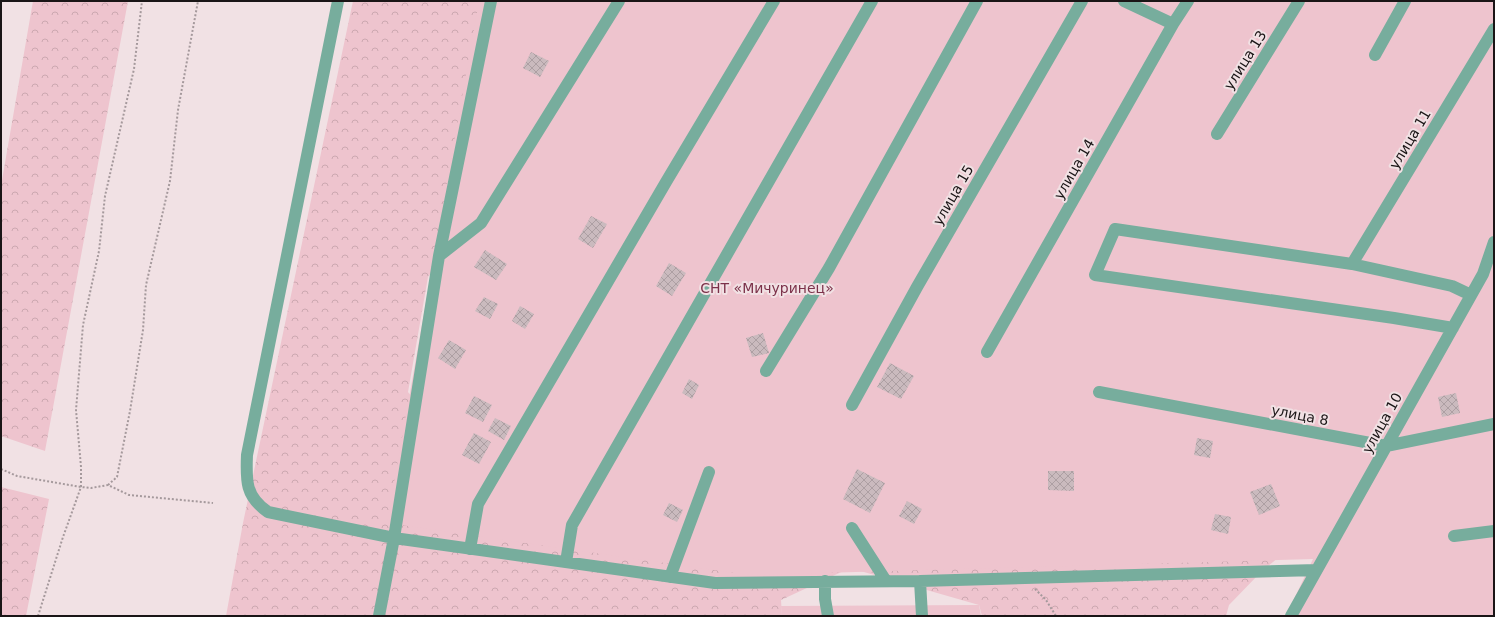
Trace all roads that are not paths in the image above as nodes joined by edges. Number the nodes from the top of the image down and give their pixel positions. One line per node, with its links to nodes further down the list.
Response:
1 (338, 1): 31 (street)
2 (491, 1): 17 (street)
3 (619, 1): 17 (street)
4 (774, 1): 32 (street)
5 (872, 1): 33 (street)
6 (977, 1): 22 (street)
7 (1082, 1): 24 (street, улица 15)
8 (1124, 1): 12 (street)
9 (1188, 1): 12 (street, улица 14)
10 (1299, 1): 15 (street, улица 13)
11 (1405, 1): 14 (street)
12 (1173, 24): 21 (street, улица 14)
13 (1494, 29): 18 (street, улица 11)
14 (1375, 55)
15 (1217, 134)
16 (1494, 242): 19 (street, улица 10)
17 (439, 256): 31 (street)
18 (1352, 264): 19 (street); 20 (street)
19 (1471, 296): 20 (street, улица 10)
20 (1453, 328): 26 (street, улица 10)
21 (987, 352)
22 (766, 371)
23 (1099, 392): 26 (street, улица 8)
24 (852, 405)
25 (1494, 424): 26 (street, улица 8)
26 (1386, 446): 34 (street, улица 10)
27 (709, 472): 35 (street)
28 (852, 528): 36 (street)
29 (1494, 531): 30 (street)
30 (1454, 536)
31 (394, 538): 32 (street); 39 (street)
32 (470, 549): 33 (street)
33 (566, 562): 35 (street)
34 (1317, 570): 37 (street); 42 (street, улица 10)
35 (670, 577): 38 (street)
36 (886, 581): 37 (street); 38 (street)
37 (920, 581): 41 (street)
38 (825, 582): 40 (street)
39 (379, 616)
40 (828, 616)
41 (922, 616)
42 (1291, 616)

